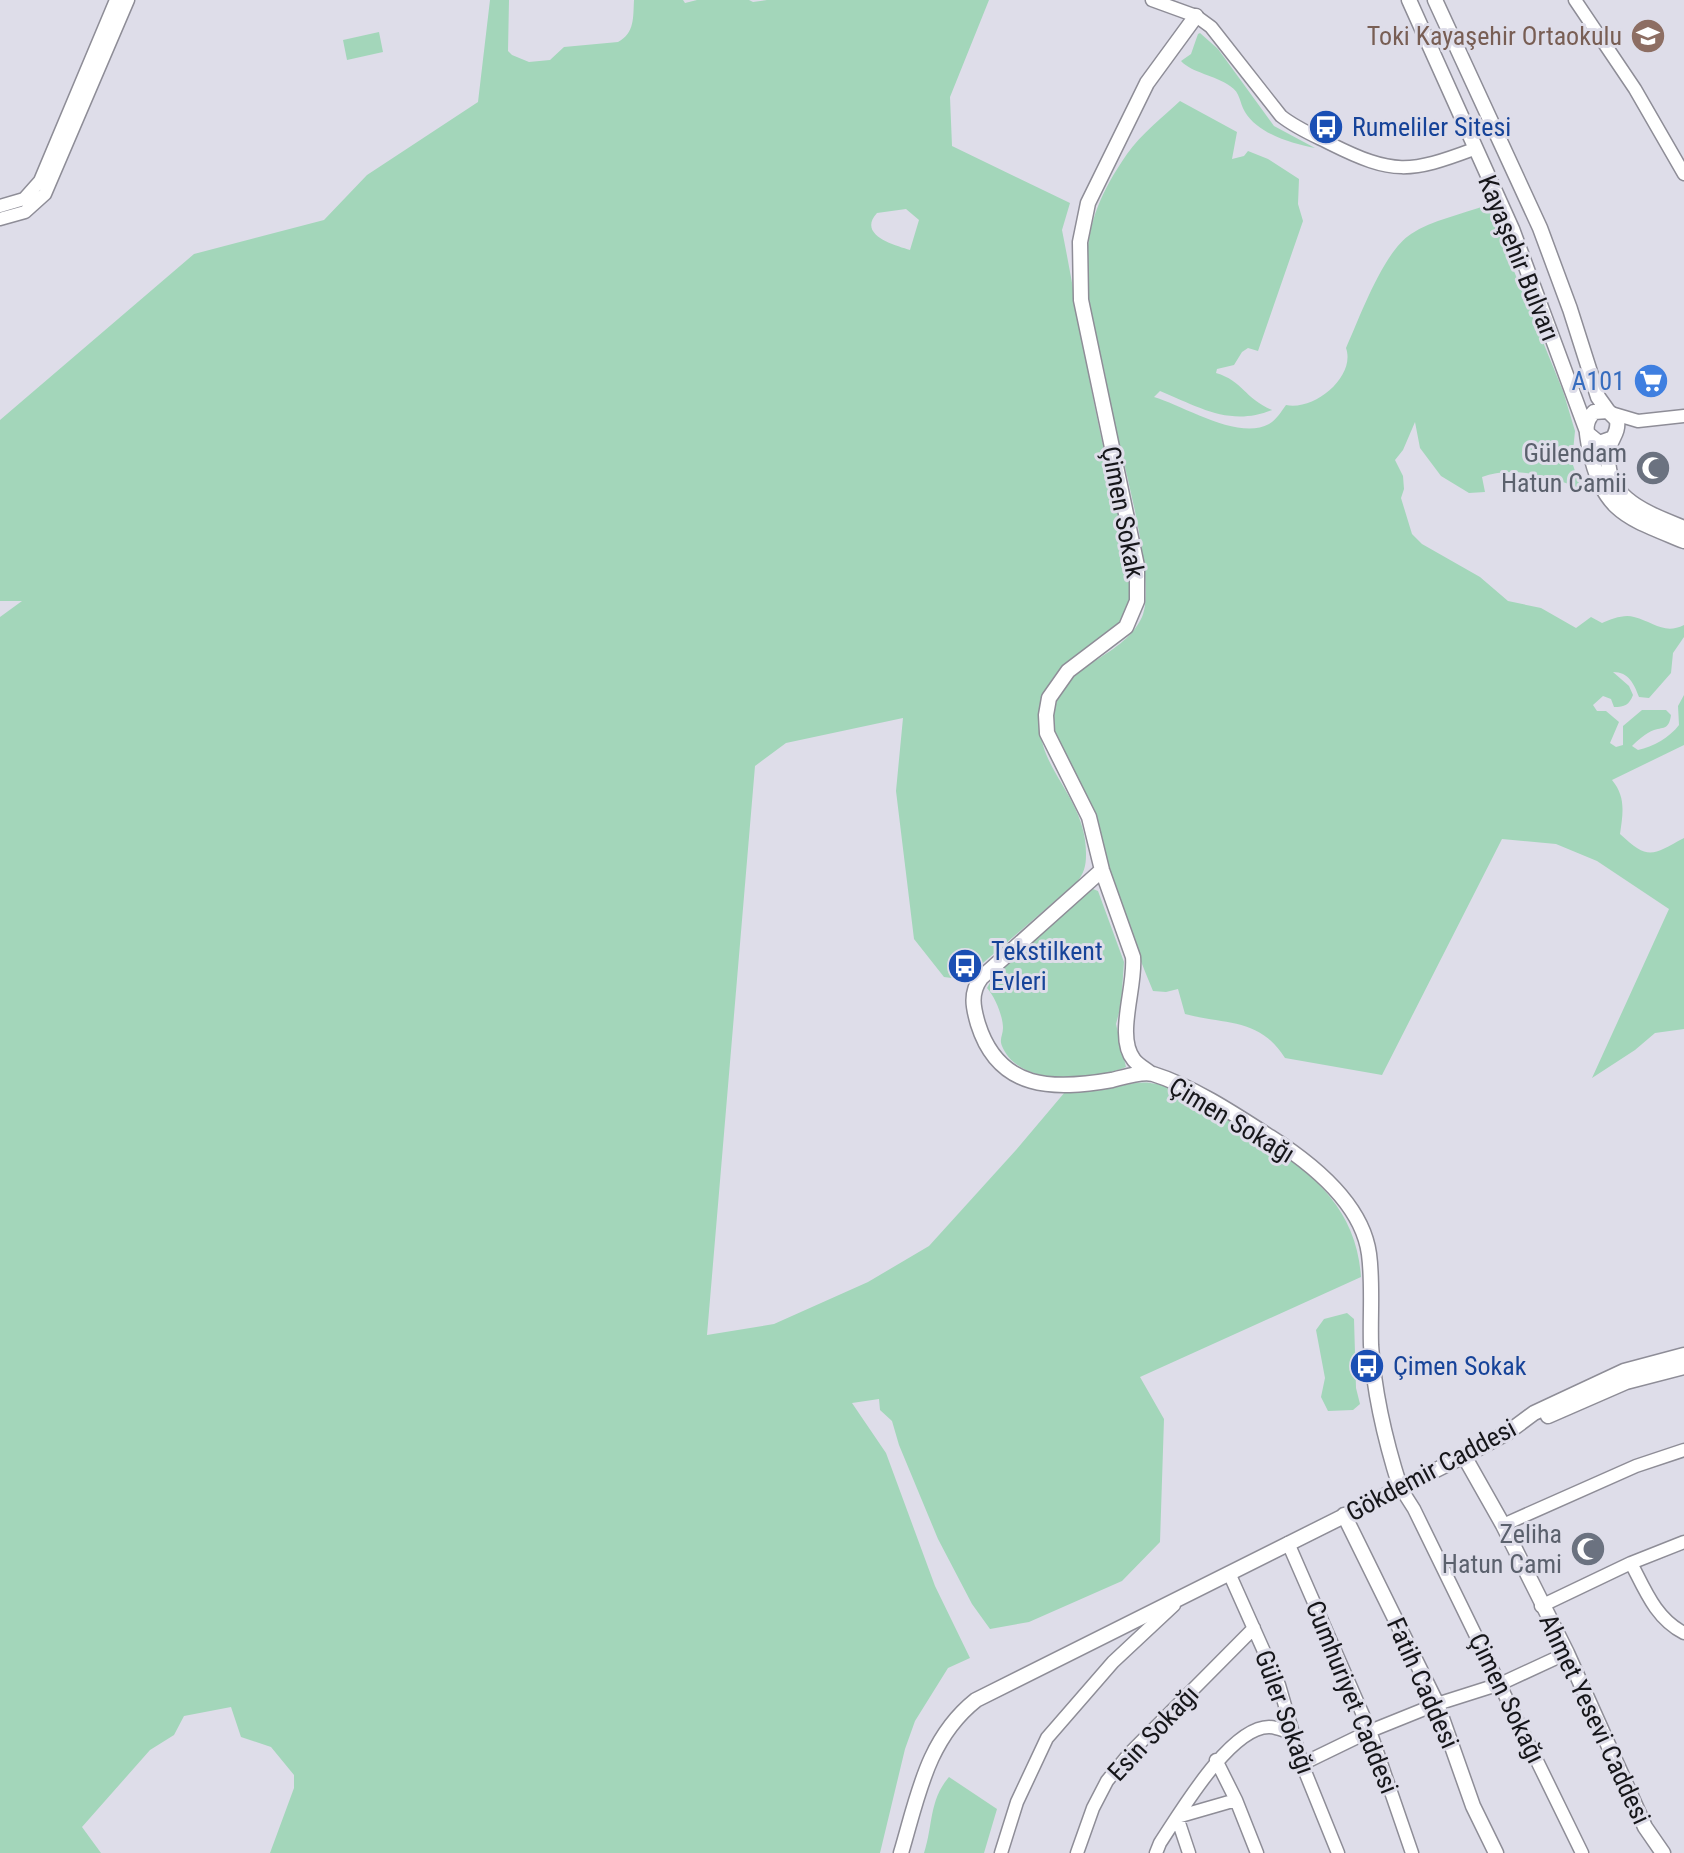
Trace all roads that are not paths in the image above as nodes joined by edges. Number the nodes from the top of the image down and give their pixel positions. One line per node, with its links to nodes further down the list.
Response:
1 (116, 0): 11 (street)
2 (128, 0): 12 (street)
3 (1152, 0): 7 (street)
4 (1409, 0): 9 (main road, Kayaşehir Bulvarı)
5 (1435, 0): 13 (main road, Kayaşehir Bulvarı)
6 (1575, 0): 10 (street)
7 (1177, 4): 8 (street)
8 (1196, 16): 9 (street); 20 (main road, Çimen Sokak)
9 (1474, 149): 16 (main road, Kayaşehir Bulvarı)
10 (1684, 174)
11 (0, 206)
12 (0, 219)
13 (1609, 412): 15 (street); 16 (main road); 17 (main road)
14 (1684, 416): 15 (street)
15 (1638, 421): 17 (street)
16 (1586, 430): 17 (main road); 19 (main road, Kayaşehir Bulvarı)
17 (1613, 438): 18 (main road)
18 (1684, 528)
19 (1684, 541)
20 (1102, 870): 21 (main road, Çimen Sokak); 21 (main road, Çimen Sokağı)
21 (1150, 1073): 27 (main road, Çimen Sokağı)
22 (1684, 1355): 24 (main road, Gökdemir Caddesi)
23 (1684, 1367): 24 (main road)
24 (1507, 1433): 26 (main road, Gökdemir Caddesi)
25 (1684, 1450): 29 (street)
26 (1464, 1456): 27 (main road, Gökdemir Caddesi); 29 (main road, Ahmet Yesevi Caddesi)
27 (1400, 1487): 28 (main road, Gökdemir Caddesi); 39 (street, Çimen Sokağı)
28 (1344, 1515): 31 (main road, Gökdemir Caddesi); 40 (main road, Fatih Caddesi)
29 (1503, 1525): 35 (main road, Ahmet Yesevi Caddesi)
30 (1684, 1542): 32 (street)
31 (1288, 1543): 33 (main road, Gökdemir Caddesi); 41 (street, Cumhuriyet Caddesi)
32 (1631, 1563): 35 (street); 37 (street)
33 (1229, 1573): 34 (main road, Gökdemir Caddesi); 36 (street, Güler Sokağı)
34 (1182, 1597): 48 (main road, Gökdemir Caddesi); 49 (street, Gökdemir Caddesi)
35 (1541, 1606): 38 (main road, Ahmet Yesevi Caddesi)
36 (1254, 1628): 42 (street, Güler Sokağı); 50 (street, Esin Sokağı)
37 (1684, 1633)
38 (1567, 1653): 39 (street); 47 (main road, Ahmet Yesevi Caddesi)
39 (1500, 1684): 40 (street); 57 (street, Çimen Sokağı)
40 (1437, 1704): 41 (street); 56 (main road, Fatih Caddesi)
41 (1370, 1731): 44 (street); 55 (street, Cumhuriyet Caddesi)
42 (1293, 1733): 43 (street); 44 (street, Güler Sokağı)
43 (1216, 1760): 45 (street); 46 (street)
44 (1302, 1764): 54 (street, Güler Sokağı)
45 (1236, 1800): 46 (street); 53 (street)
46 (1177, 1817): 51 (street); 52 (street)
47 (1661, 1852)
48 (901, 1853)
49 (1001, 1853)
50 (1077, 1853)
51 (1156, 1853)
52 (1189, 1853)
53 (1257, 1853)
54 (1338, 1853)
55 (1412, 1853)
56 (1496, 1853)
57 (1582, 1853)

